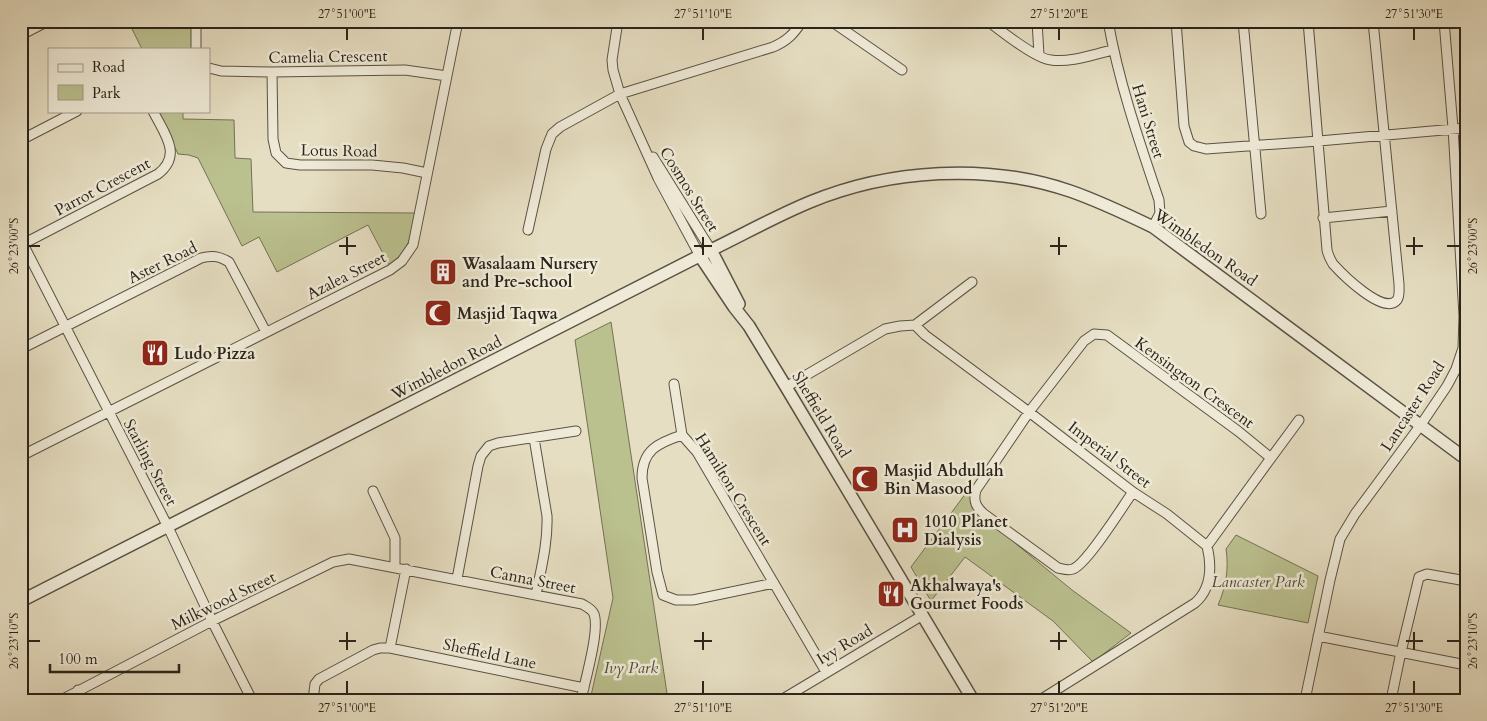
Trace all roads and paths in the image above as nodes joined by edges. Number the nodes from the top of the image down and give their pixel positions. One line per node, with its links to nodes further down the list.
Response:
1 (48, 21): 15 (street)
2 (196, 21): 16 (street)
3 (458, 21): 22 (street, Azalea Street)
4 (618, 21): 23 (street, Cosmos Street)
5 (802, 21): 23 (street)
6 (831, 21): 20 (street)
7 (988, 21): 18 (street)
8 (1037, 21): 18 (street)
9 (1108, 21): 17 (street, Hani Street)
10 (1176, 21): 32 (street)
11 (1243, 21): 32 (street)
12 (1308, 21): 30 (street)
13 (1373, 21): 28 (street)
14 (1444, 21): 26 (street, Lancaster Road)
15 (21, 35)
16 (196, 48)
17 (1113, 50): 18 (street); 37 (street, Hani Street)
18 (1039, 55)
19 (210, 68): 21 (street, Camelia Crescent)
20 (902, 70)
21 (272, 72): 22 (street, Camelia Crescent); 33 (street, Lotus Road)
22 (447, 76): 33 (street, Azalea Street)
23 (620, 94): 31 (street, Cosmos Street); 38 (street)
24 (75, 112): 29 (street)
25 (153, 112): 39 (street, Parrot Crescent)
26 (1453, 128): 27 (street); 28 (street); 47 (street, Lancaster Road)
27 (1466, 128)
28 (1383, 135): 30 (street); 34 (street)
29 (21, 140)
30 (1319, 141): 32 (street); 36 (street)
31 (644, 144): 40 (street, Cosmos Street); 41 (street, Cosmos Street)
32 (1254, 146): 35 (street)
33 (427, 173): 46 (street, Azalea Street)
34 (1392, 211): 36 (street); 36 (street)
35 (1261, 214)
36 (1323, 218)
37 (1153, 227): 40 (street, Wimbledon Road); 54 (street, Wimbledon Road)
38 (528, 230)
39 (22, 243): 45 (street, Starling Street)
40 (711, 250): 41 (street, Wimbledon Road); 44 (street, Sheffield Road)
41 (700, 256): 44 (street, Sheffield Road); 63 (street, Wimbledon Road)
42 (972, 282): 43 (street)
43 (915, 325): 50 (street); 52 (street, Imperial Street)
44 (749, 326): 50 (street, Sheffield Road)
45 (65, 327): 46 (street, Aster Road); 48 (street, Aster Road); 51 (street, Starling Street)
46 (266, 332): 51 (street, Azalea Street)
47 (1465, 348): 54 (street, Lancaster Road)
48 (21, 349)
49 (674, 384): 56 (street)
50 (786, 387): 72 (street, Sheffield Road)
51 (108, 412): 58 (street, Azalea Street); 63 (street, Starling Street)
52 (1029, 412): 59 (street, Kensington Crescent); 62 (street, Imperial Street); 62 (street)
53 (1299, 420): 59 (street)
54 (1420, 426): 60 (street, Wimbledon Road); 74 (street, Lancaster Road)
55 (576, 431): 57 (street)
56 (682, 435): 69 (street, Hamilton Crescent); 69 (street, Hamilton Crescent)
57 (534, 438): 67 (street); 70 (street)
58 (21, 456)
59 (1271, 458): 64 (street)
60 (1466, 459)
61 (373, 490): 65 (street)
62 (1133, 492): 64 (street, Imperial Street)
63 (168, 527): 71 (street, Wimbledon Road); 73 (street, Starling Street)
64 (1207, 546): 88 (street)
65 (395, 567): 66 (street, Milkwood Street); 73 (street, Milkwood Street)
66 (406, 569): 67 (street, Canna Street); 75 (street)
67 (457, 579): 70 (street, Canna Street)
68 (1466, 581): 76 (street)
69 (774, 583): 78 (street, Hamilton Crescent)
70 (536, 595): 79 (street, Canna Street)
71 (21, 601)
72 (923, 615): 78 (street, Ivy Road); 87 (street, Sheffield Road)
73 (212, 621): 80 (street, Milkwood Street); 83 (street, Starling Street)
74 (1318, 636): 76 (street); 89 (street, Lancaster Road)
75 (390, 648): 79 (street, Sheffield Lane); 84 (street)
76 (1401, 652): 77 (street); 90 (street)
77 (1466, 666)
78 (826, 672): 86 (street, Ivy Road)
79 (584, 688): 85 (street, Canna Street)
80 (78, 690): 81 (street, Milkwood Street); 82 (street)
81 (61, 700)
82 (83, 700)
83 (252, 700)
84 (313, 700)
85 (581, 700)
86 (781, 700)
87 (974, 700)
88 (1040, 700)
89 (1305, 700)
90 (1391, 700)

